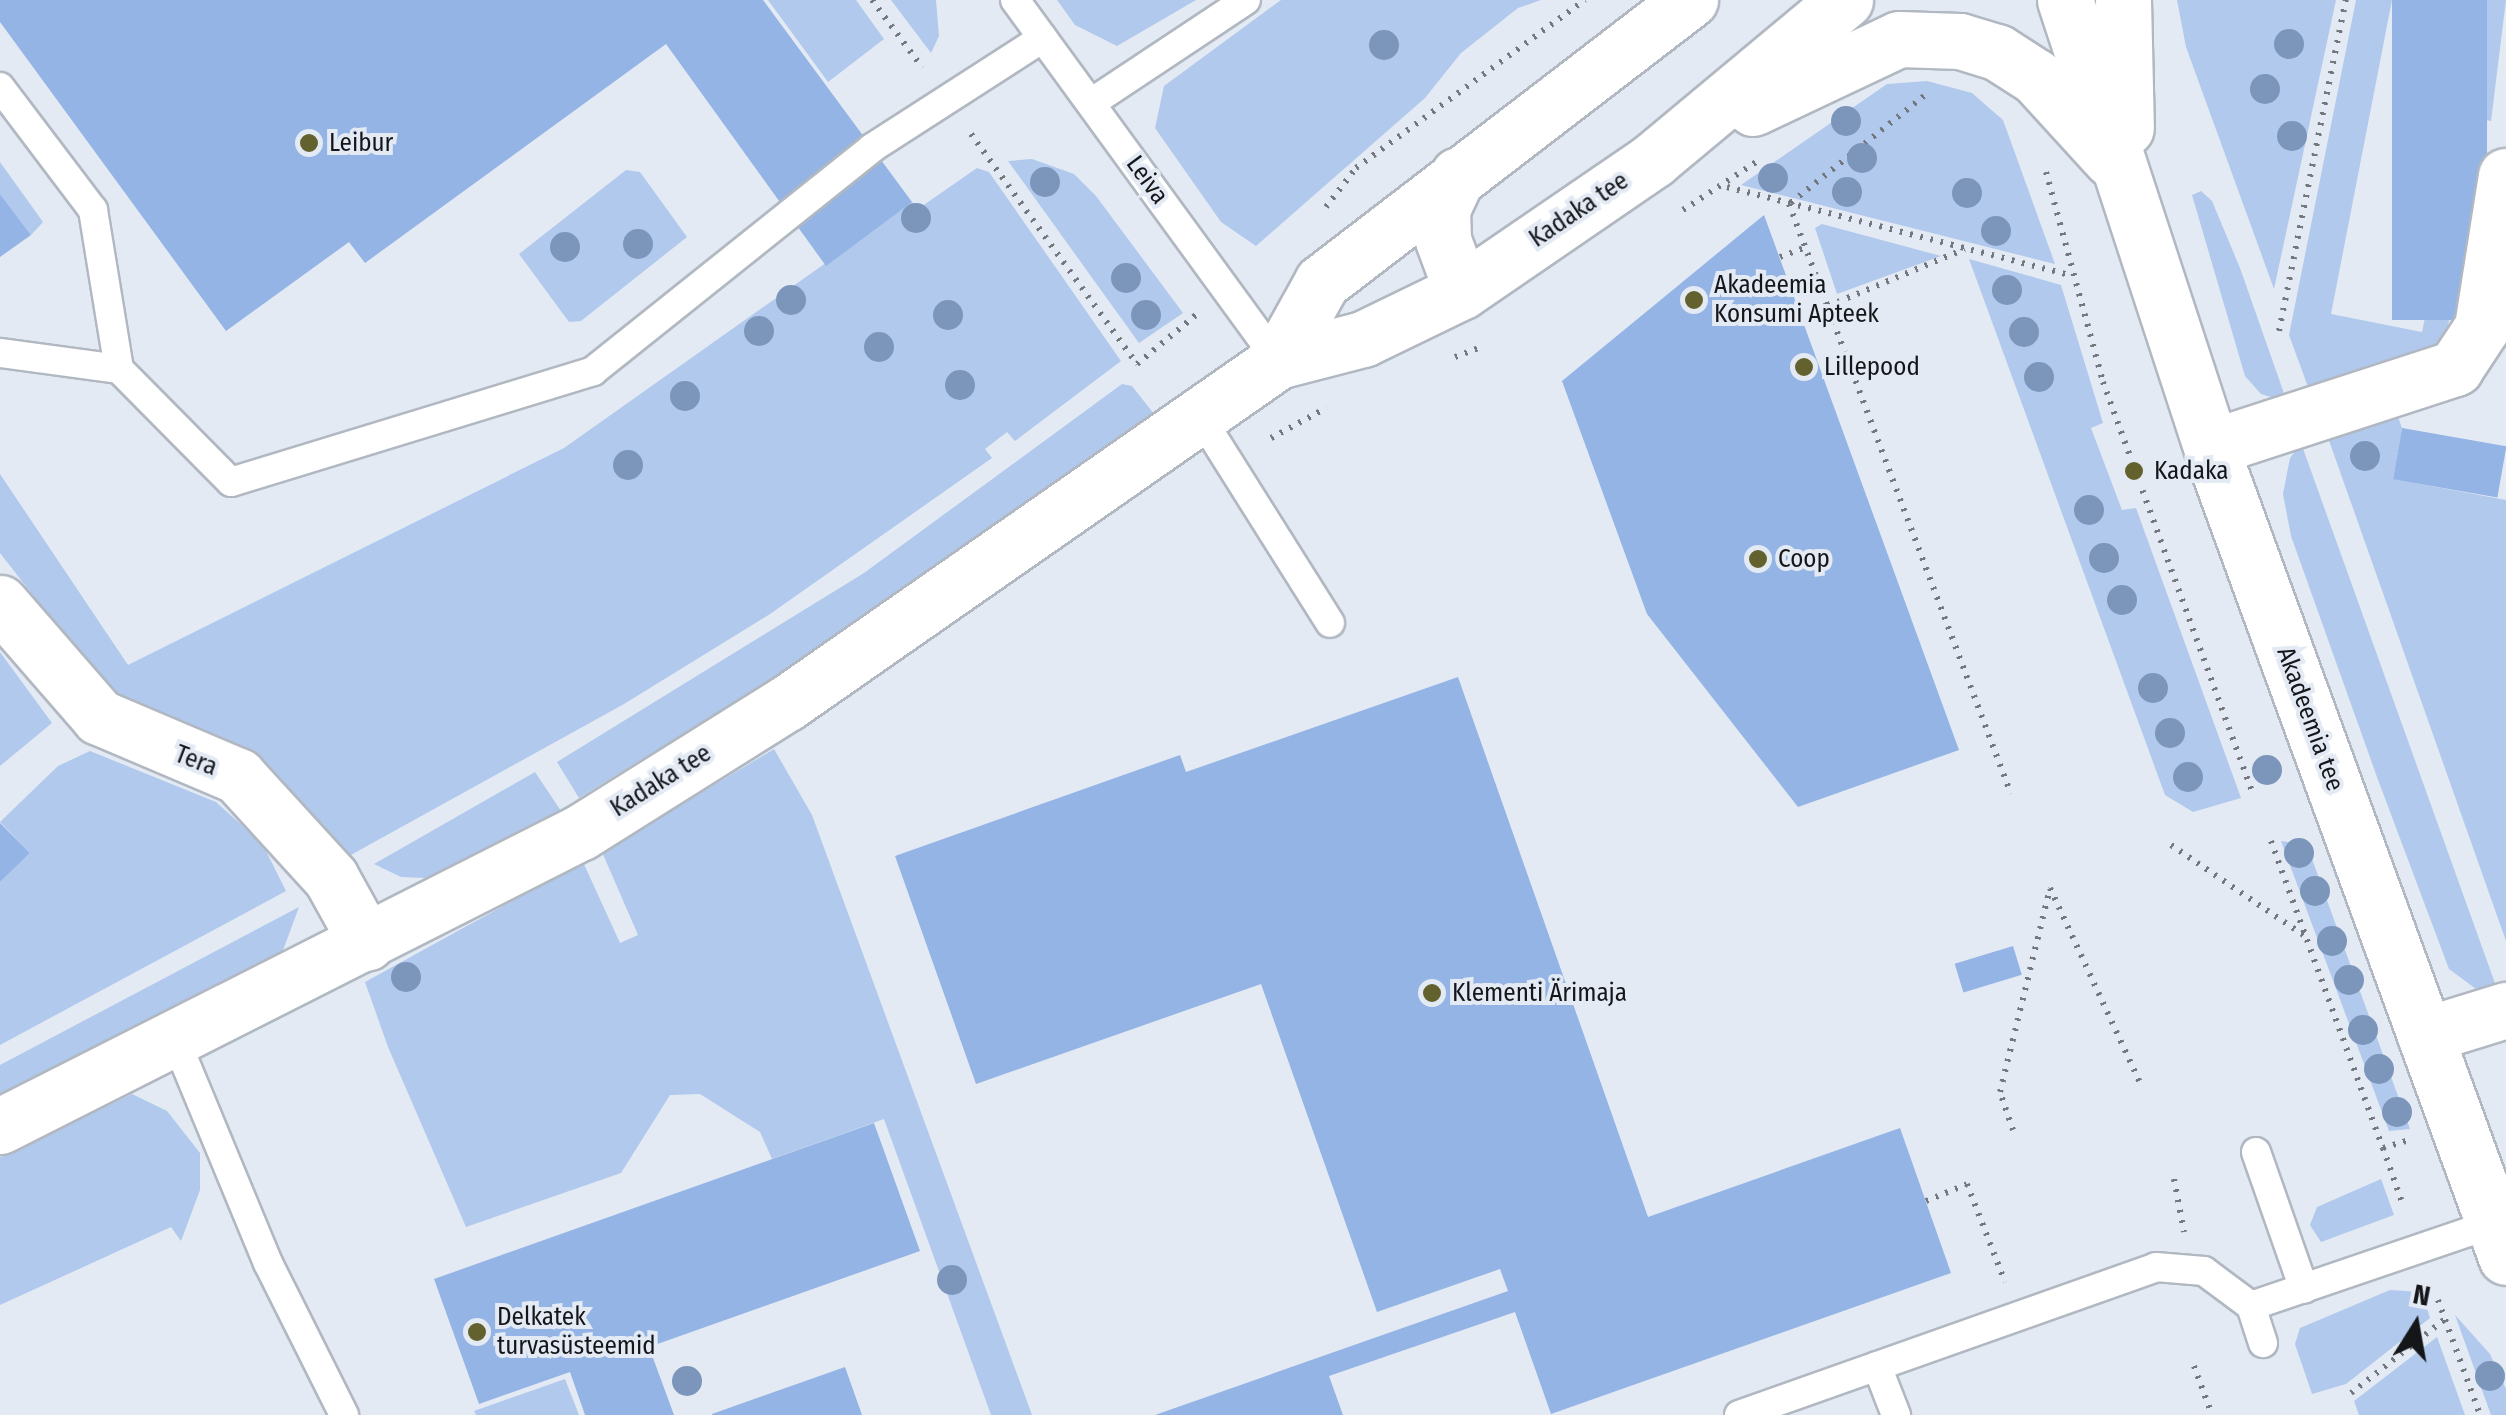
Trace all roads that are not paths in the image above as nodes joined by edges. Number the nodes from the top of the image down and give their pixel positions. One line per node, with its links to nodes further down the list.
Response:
1 (1015, 0): 8 (lane, Leiva)
2 (1246, 0): 10 (lane)
3 (1690, 0): 12 (main road, Kadaka tee)
4 (1846, 0): 11 (main road, Kadaka tee)
5 (2032, 0): 13 (main road, Akadeemia tee)
6 (2065, 0): 13 (main road, Akadeemia tee)
7 (2124, 0): 13 (main road)
8 (1043, 38): 10 (lane, Leiva); 19 (lane)
9 (0, 88): 19 (lane)
10 (1091, 103): 18 (lane, Leiva)
11 (1653, 160): 13 (main road); 16 (main road, Kadaka tee)
12 (1458, 175): 16 (main road); 18 (main road, Kadaka tee)
13 (2127, 176): 21 (main road, Akadeemia tee)
14 (2506, 176): 15 (main road)
15 (2498, 270): 21 (main road)
16 (1462, 291): 18 (main road, Kadaka tee)
17 (0, 353): 19 (lane)
18 (1278, 361): 20 (main road, Kadaka tee)
19 (119, 369)
20 (1201, 418): 23 (lane); 24 (main road, Kadaka tee)
21 (2212, 448): 26 (main road, Akadeemia tee)
22 (0, 603): 24 (main road, Tera)
23 (1330, 624)
24 (367, 944): 27 (main road, Kadaka tee)
25 (2506, 1010): 26 (main road)
26 (2425, 1034): 30 (main road, Akadeemia tee)
27 (176, 1041): 28 (main road, Kadaka tee); 35 (lane)
28 (0, 1126)
29 (2256, 1152): 31 (lane)
30 (2499, 1241): 31 (lane)
31 (2304, 1290): 32 (lane)
32 (2251, 1306): 33 (lane); 34 (lane)
33 (2263, 1342)
34 (1877, 1366): 36 (lane); 37 (lane)
35 (344, 1415)
36 (1740, 1415)
37 (1896, 1415)

